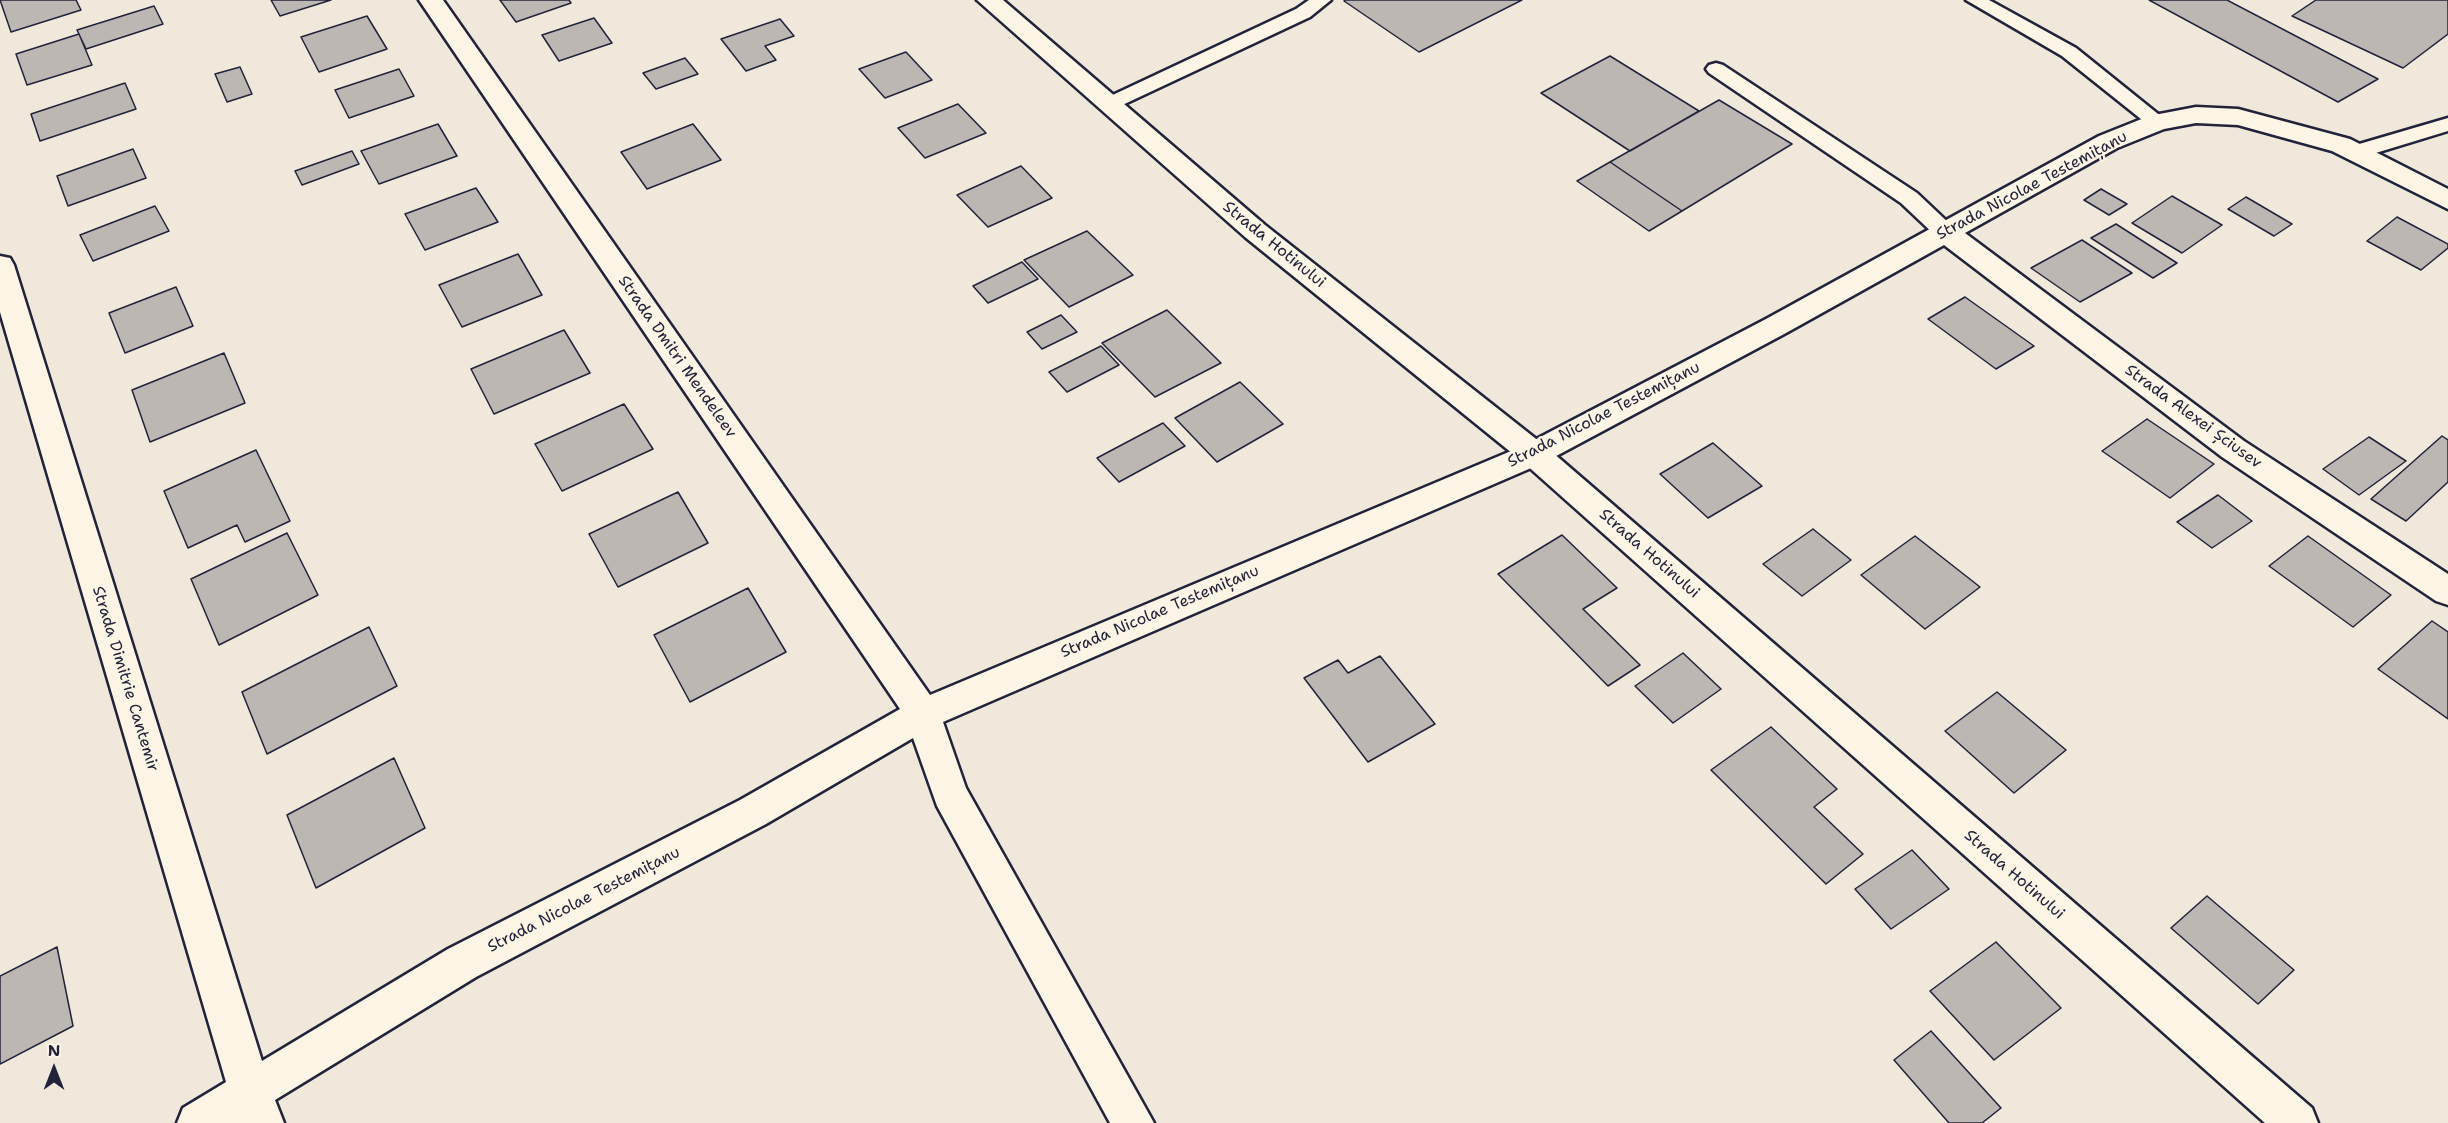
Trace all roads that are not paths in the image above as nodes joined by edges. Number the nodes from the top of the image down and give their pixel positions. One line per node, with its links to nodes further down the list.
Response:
1 (431, 0): 15 (street, Strada Dmitri Mendeleev)
2 (989, 0): 6 (street, Strada Hotinului)
3 (1322, 0): 6 (lane)
4 (1975, 0): 7 (lane)
5 (1716, 69): 11 (lane)
6 (1109, 104): 13 (street, Strada Hotinului)
7 (2158, 122): 9 (street, Strada Nicolae Testemițanu); 11 (street, Strada Nicolae Testemițanu)
8 (2448, 124): 9 (lane)
9 (2356, 152): 10 (street, Strada Nicolae Testemițanu)
10 (2448, 200)
11 (1945, 232): 13 (street, Strada Nicolae Testemițanu); 14 (street, Strada Alexei Șciusev)
12 (0, 265): 16 (street, Strada Dimitrie Cantemir)
13 (1534, 454): 15 (street, Strada Nicolae Testemițanu); 19 (street, Strada Hotinului)
14 (2448, 591)
15 (923, 714): 16 (street, Strada Nicolae Testemițanu); 18 (street)
16 (257, 1108): 17 (street, Strada Nicolae Testemițanu)
17 (198, 1123)
18 (1133, 1123)
19 (2297, 1123)

